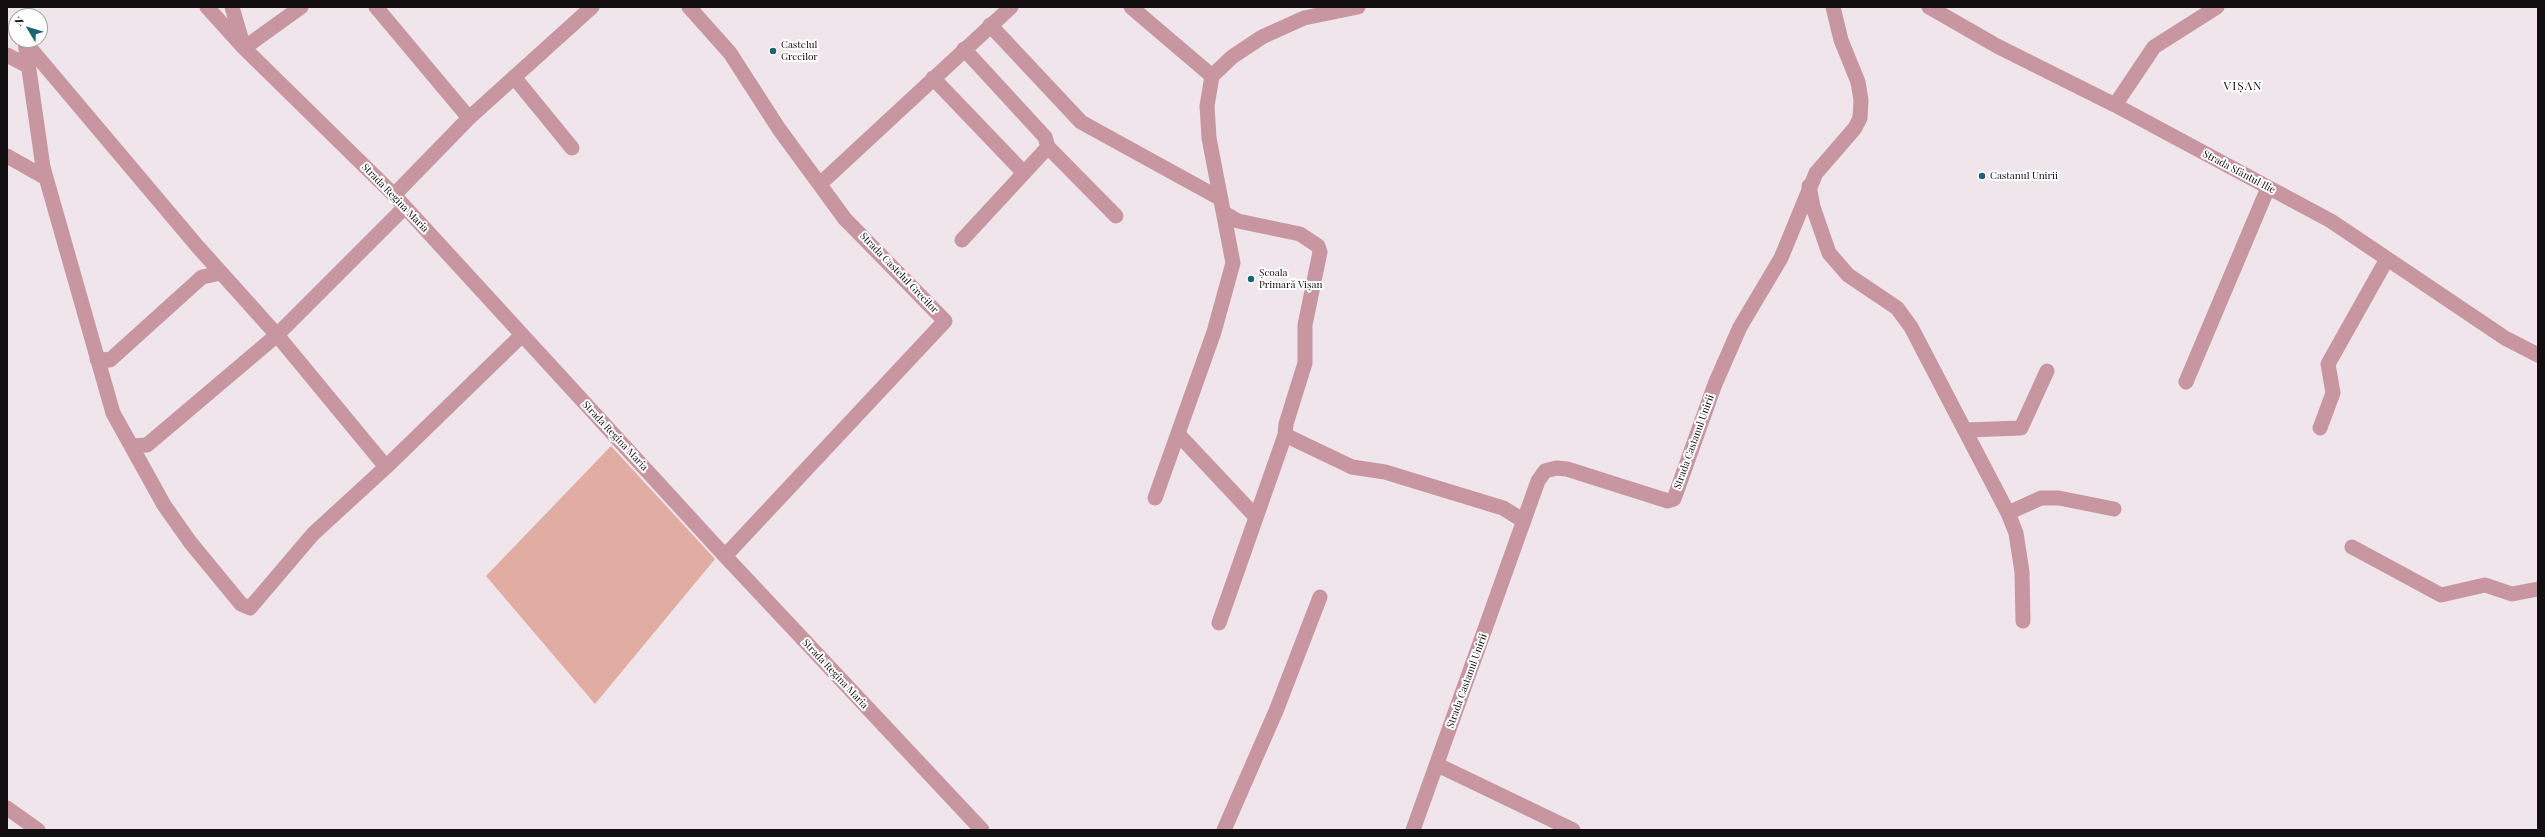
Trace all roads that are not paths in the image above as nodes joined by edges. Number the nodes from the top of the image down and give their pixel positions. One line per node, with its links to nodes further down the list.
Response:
1 (207, 7): 15 (street)
2 (232, 7): 15 (street, Strada Regina Maria)
3 (301, 7): 15 (street)
4 (376, 7): 23 (street)
5 (592, 7): 20 (street)
6 (689, 7): 29 (street, Strada Castelul Grecilor)
7 (1011, 7): 14 (street)
8 (1131, 7): 19 (street)
9 (1358, 7): 19 (street)
10 (1832, 7): 30 (street, Strada Castanul Unirii)
11 (1929, 7): 13 (street, Strada Sfântul Ilie)
12 (2217, 7): 22 (street)
13 (1954, 13): 22 (street, Strada Sfântul Ilie)
14 (993, 16): 16 (street); 33 (street)
15 (244, 48): 32 (street, Strada Regina Maria)
16 (964, 49): 21 (street); 24 (street)
17 (7, 55): 18 (street)
18 (28, 66): 28 (street); 38 (street)
19 (1212, 76): 33 (street)
20 (514, 77): 23 (street); 25 (street)
21 (933, 78): 27 (street); 29 (street)
22 (2115, 105): 31 (street, Strada Sfântul Ilie)
23 (469, 118): 32 (street)
24 (1048, 147): 27 (street); 35 (street)
25 (572, 148)
26 (7, 156): 28 (street)
27 (1024, 173): 36 (street)
28 (46, 178): 42 (street)
29 (820, 184): 57 (street, Strada Castelul Grecilor)
30 (1809, 186): 46 (street); 55 (street, Strada Castanul Unirii)
31 (2268, 188): 37 (street, Strada Sfântul Ilie); 44 (street)
32 (394, 195): 34 (street, Strada Regina Maria)
33 (1223, 206): 47 (street); 48 (street)
34 (405, 207): 39 (street, Strada Regina Maria); 40 (street)
35 (1116, 216)
36 (962, 240)
37 (2387, 259): 41 (street, Strada Sfântul Ilie); 45 (street)
38 (221, 273): 40 (street); 42 (street)
39 (522, 335): 50 (street); 57 (street, Strada Regina Maria)
40 (277, 336): 49 (street); 50 (street)
41 (2538, 355)
42 (97, 359): 49 (street)
43 (2046, 370): 46 (street)
44 (2186, 382)
45 (2320, 428)
46 (1966, 430): 53 (street)
47 (1178, 434): 51 (street); 54 (street)
48 (1285, 435): 54 (street); 55 (street)
49 (132, 446): 50 (street)
50 (386, 467)
51 (1155, 498)
52 (2114, 509): 53 (street)
53 (2008, 513): 60 (street)
54 (1256, 517): 61 (street)
55 (1524, 521): 62 (street, Strada Castanul Unirii)
56 (2352, 547): 58 (street)
57 (725, 556): 65 (street, Strada Regina Maria)
58 (2538, 589)
59 (1320, 596): 66 (street)
60 (2023, 621)
61 (1219, 623)
62 (1436, 767): 67 (street, Strada Castanul Unirii); 68 (street)
63 (7, 808): 64 (street)
64 (38, 830)
65 (982, 830)
66 (1224, 830)
67 (1413, 830)
68 (1573, 830)

